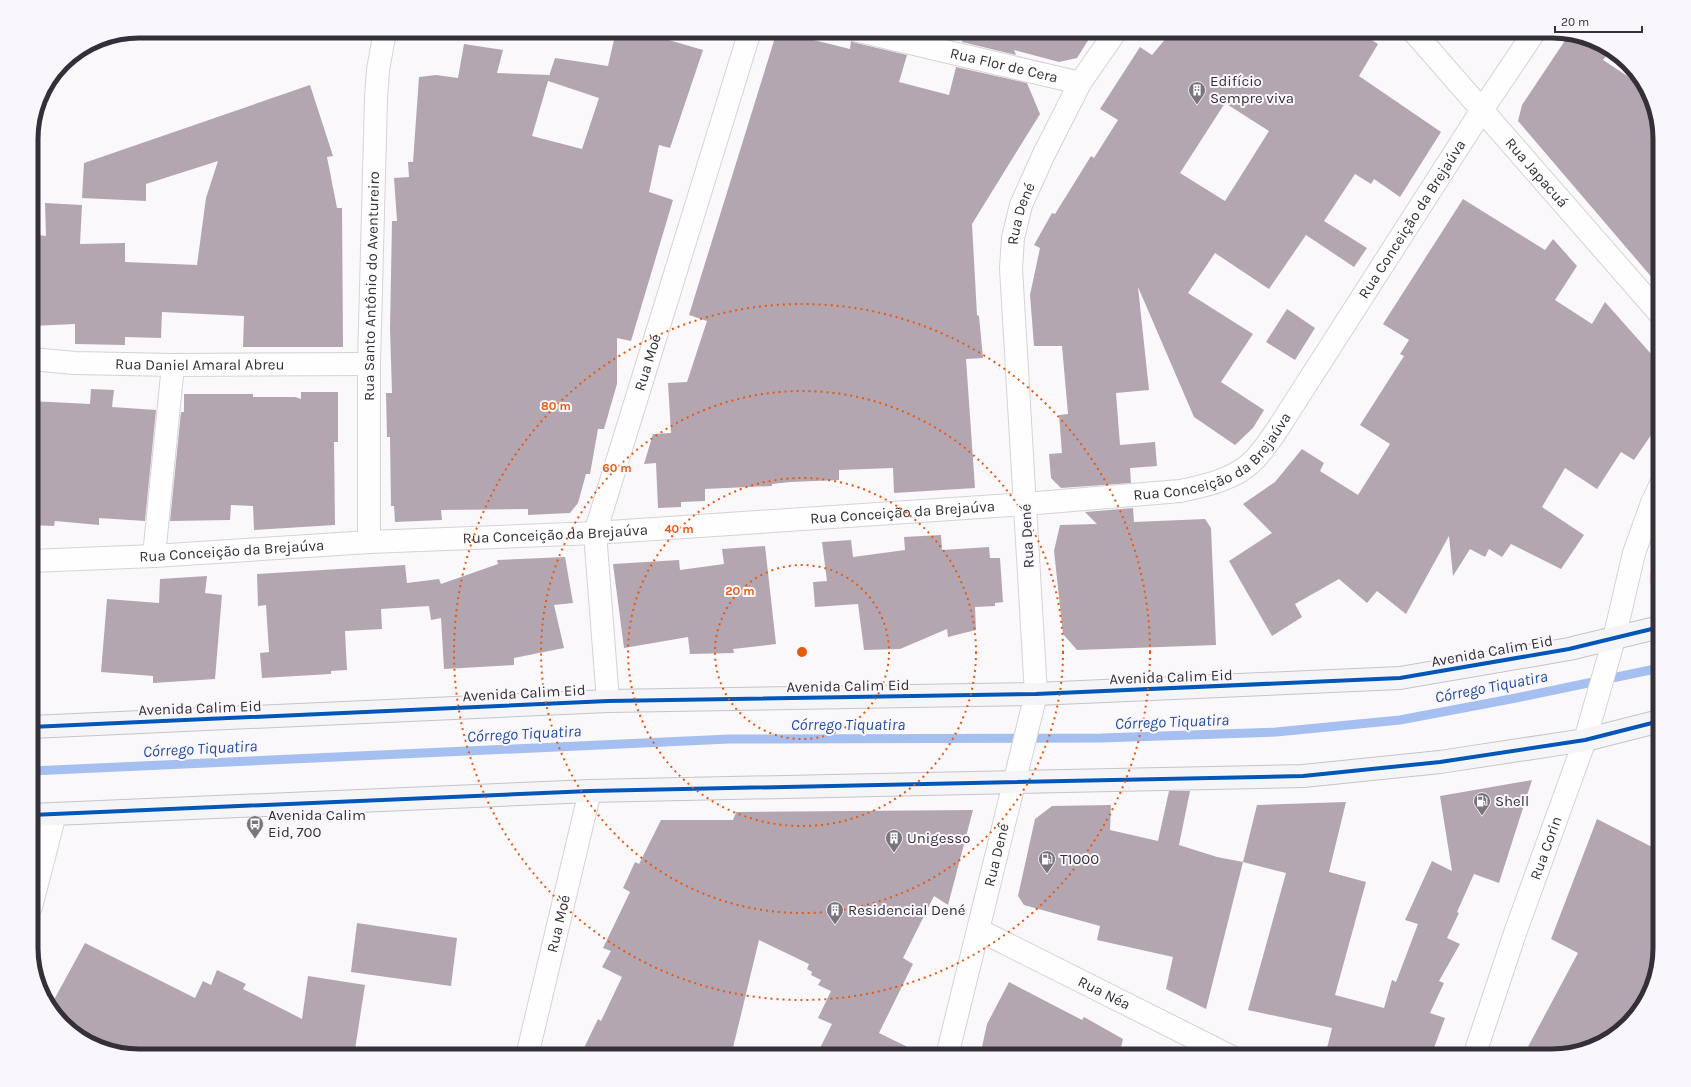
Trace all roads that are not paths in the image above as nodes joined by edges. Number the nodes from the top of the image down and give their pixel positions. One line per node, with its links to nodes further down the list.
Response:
1 (384, 38): 11 (street, Rua Santo Antônio do Aventureiro)
2 (748, 38): 15 (street, Rua Moé)
3 (889, 38): 7 (street, Rua Flor de Cera)
4 (1111, 38): 7 (street, Rua Dené)
5 (1419, 38): 8 (street, Rua Japacuá)
6 (1530, 38): 8 (street, Rua Conceição da Brejaúva)
7 (1080, 83): 14 (street, Rua Dené)
8 (1482, 110): 9 (street, Rua Japacuá); 14 (street, Rua Conceição da Brejaúva)
9 (1653, 306)
10 (38, 360): 12 (street, Rua Daniel Amaral Abreu)
11 (369, 364): 12 (street, Rua Daniel Amaral Abreu); 16 (street, Rua Santo Antônio do Aventureiro)
12 (173, 366): 17 (street)
13 (1653, 501): 20 (street, Rua Corin)
14 (1025, 504): 15 (street, Rua Conceição da Brejaúva); 21 (street, Rua Dené)
15 (596, 533): 16 (street, Rua Conceição da Brejaúva); 22 (street, Rua Moé)
16 (369, 542): 17 (street, Rua Conceição da Brejaúva)
17 (154, 556): 18 (street, Rua Conceição da Brejaúva)
18 (38, 561)
19 (1653, 629): 20 (main road, Avenida Calim Eid)
20 (1614, 639): 21 (main road, Avenida Calim Eid); 25 (street, Rua Corin)
21 (1036, 694): 22 (main road, Avenida Calim Eid); 26 (street, Rua Dené)
22 (608, 701): 24 (main road, Avenida Calim Eid)
23 (1653, 723): 25 (main road)
24 (38, 727)
25 (1585, 740): 26 (main road); 35 (street, Rua Corin)
26 (1014, 781): 27 (main road); 31 (street, Rua Dené)
27 (590, 791): 29 (main road); 32 (street, Rua Moé)
28 (38, 814): 29 (main road)
29 (55, 814): 30 (street)
30 (38, 880)
31 (979, 930): 33 (street, Rua Dené); 34 (street, Rua Néa)
32 (529, 1049)
33 (949, 1049)
34 (1216, 1049)
35 (1476, 1049)

